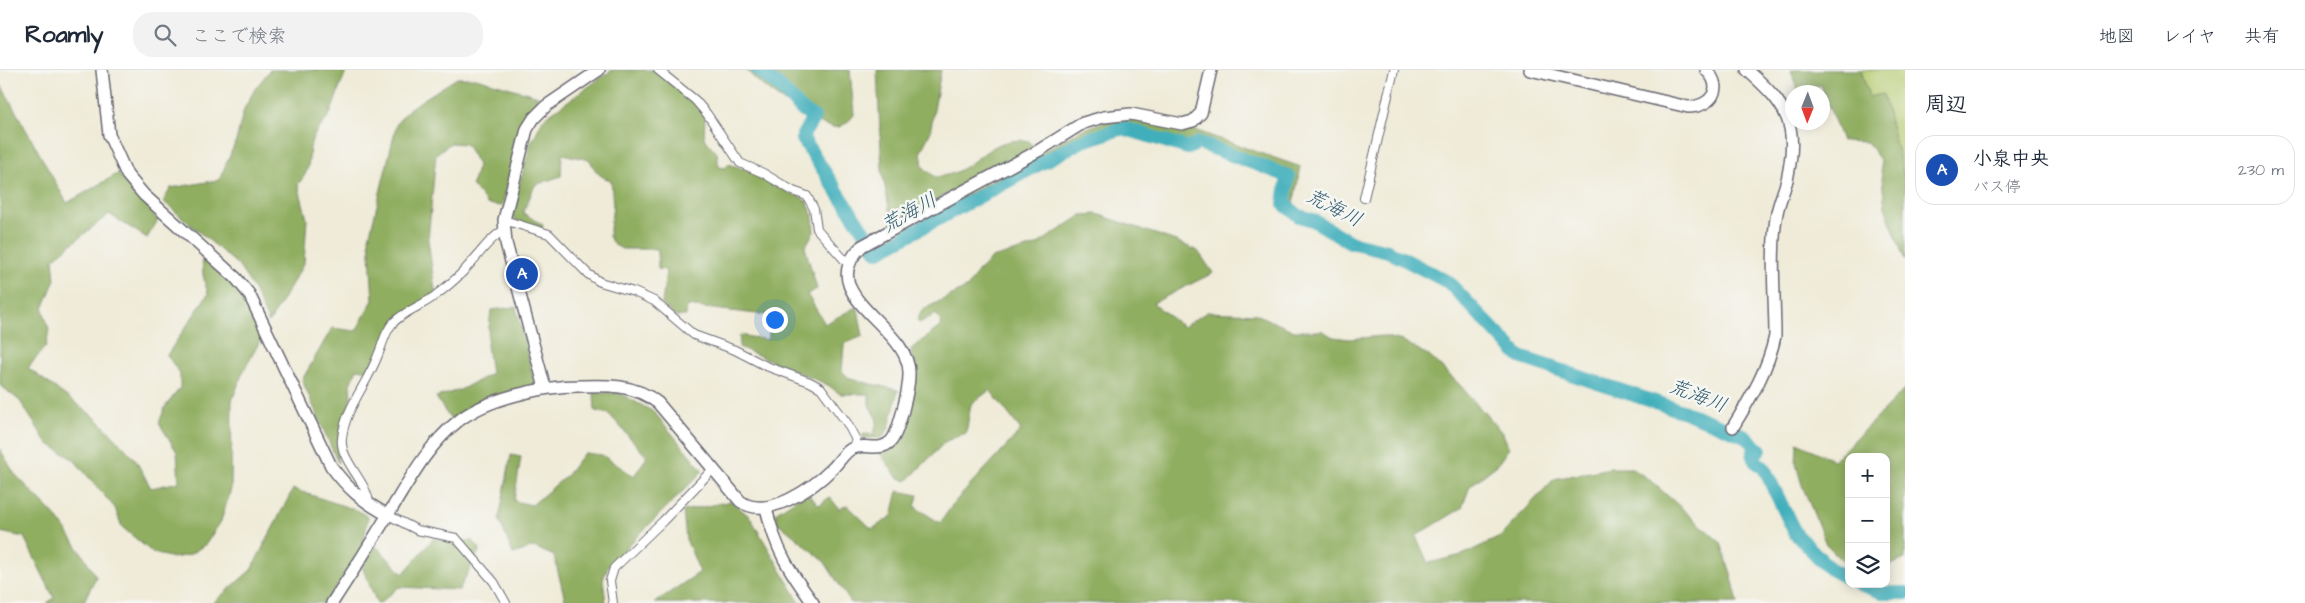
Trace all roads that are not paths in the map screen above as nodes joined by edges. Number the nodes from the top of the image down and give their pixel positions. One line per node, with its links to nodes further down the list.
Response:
1 (102, 70): 16 (street)
2 (598, 70): 10 (street)
3 (658, 70): 11 (street)
4 (1211, 70): 11 (street)
5 (1394, 70): 9 (street)
6 (1530, 70): 7 (street)
7 (1706, 70)
8 (1747, 70): 13 (street)
9 (1364, 198)
10 (504, 225): 12 (street); 14 (street); 16 (street)
11 (848, 264): 14 (street)
12 (545, 388): 15 (street); 18 (street)
13 (1733, 427)
14 (856, 447): 17 (street)
15 (712, 470): 17 (street); 21 (street)
16 (369, 505): 18 (street)
17 (766, 508): 22 (street)
18 (388, 515): 19 (street); 20 (street)
19 (332, 603)
20 (506, 603)
21 (613, 603)
22 (814, 603)

